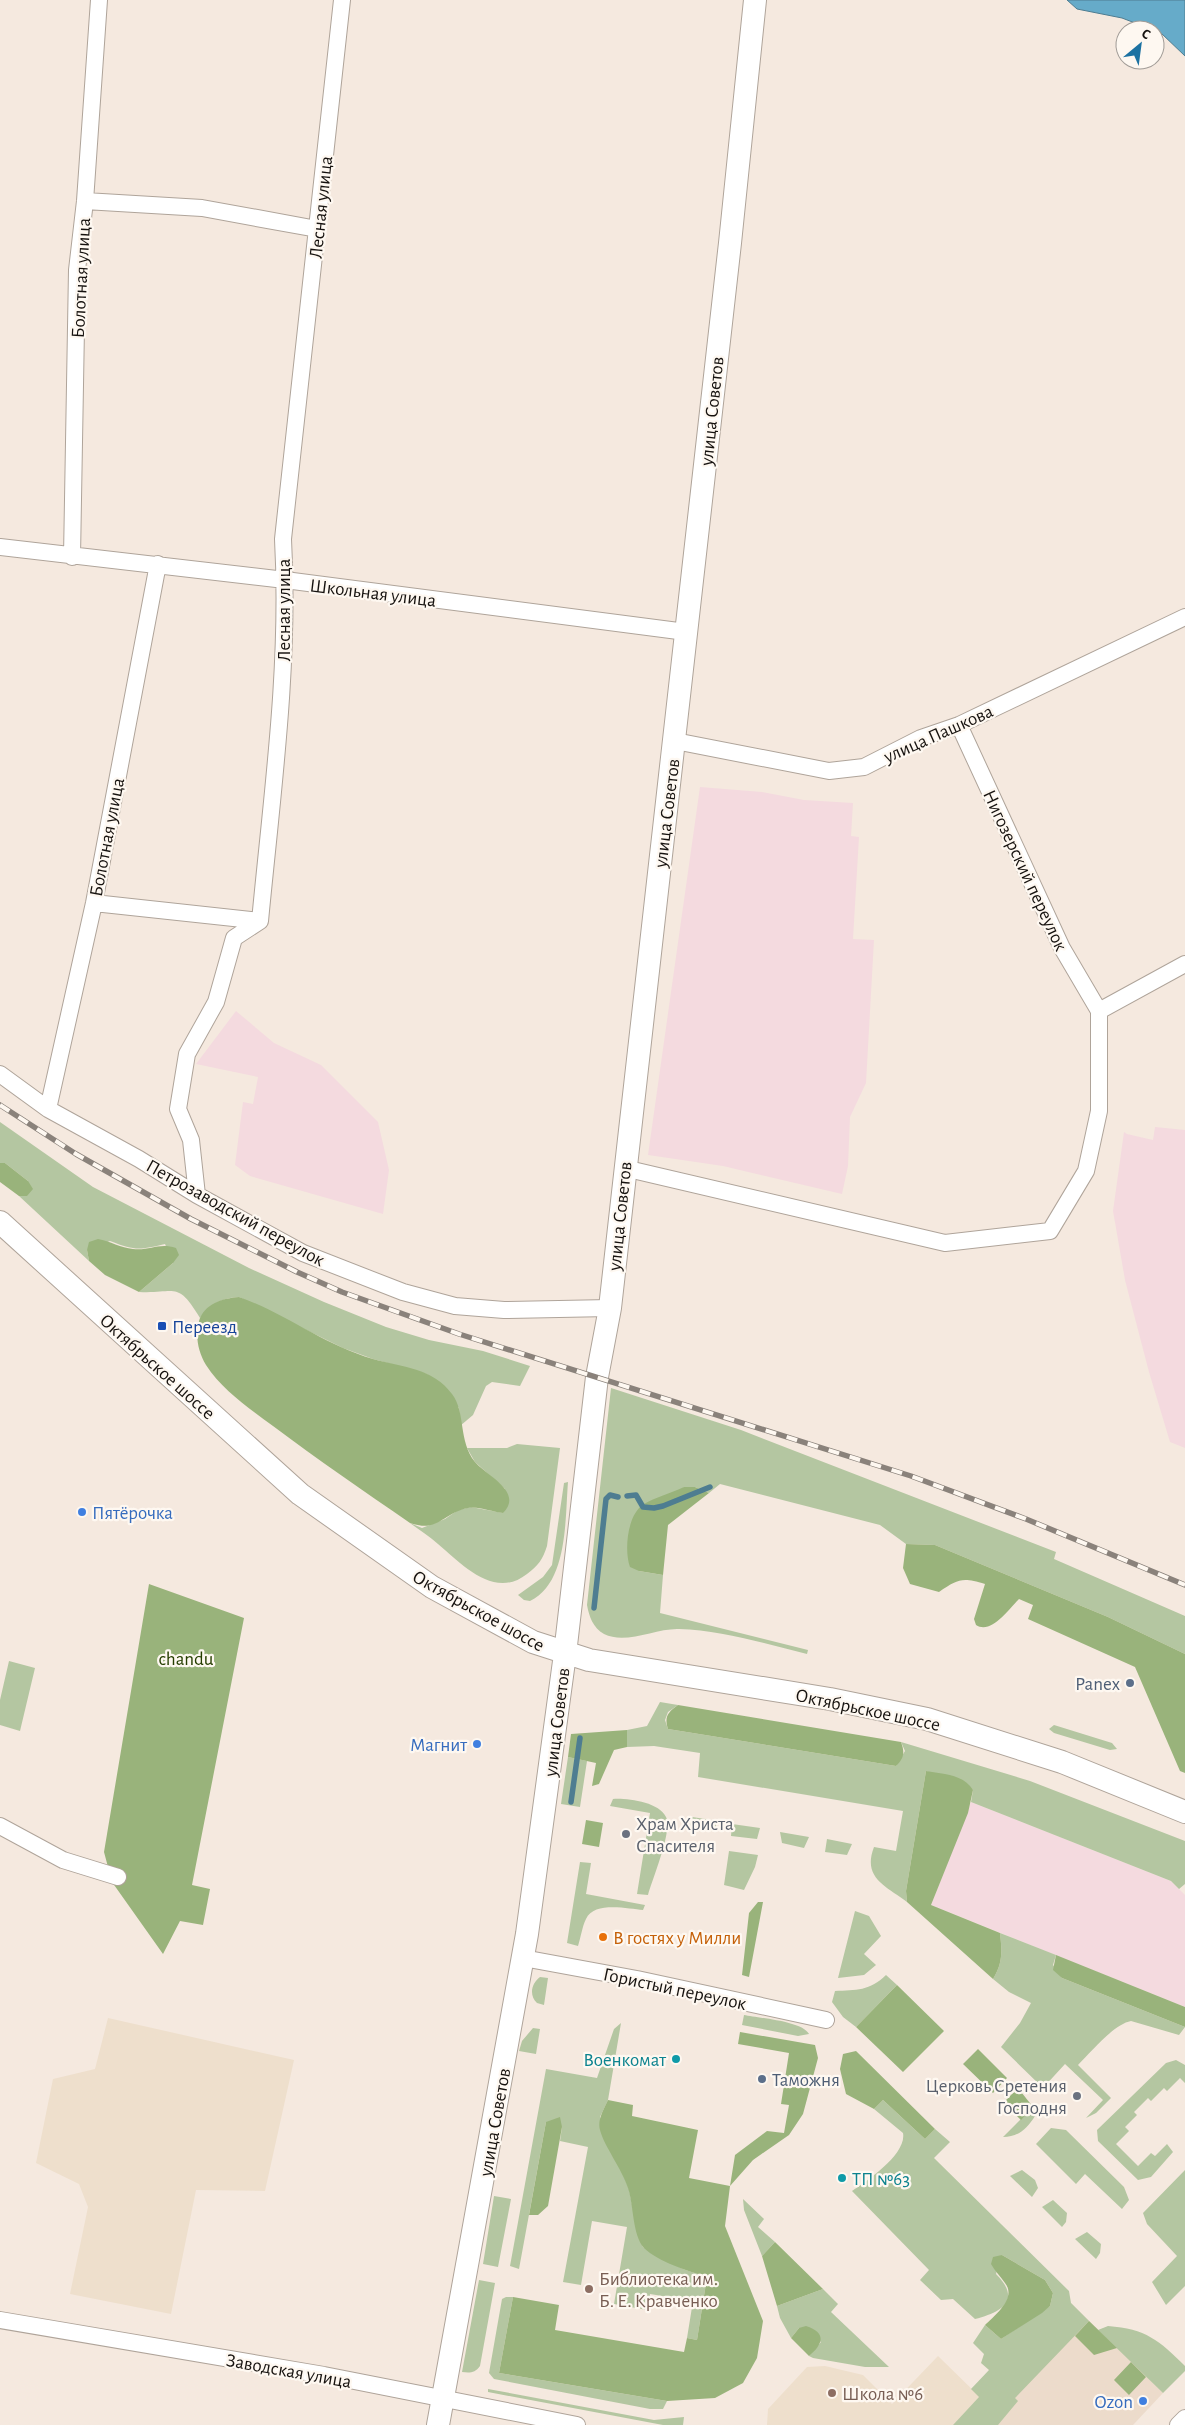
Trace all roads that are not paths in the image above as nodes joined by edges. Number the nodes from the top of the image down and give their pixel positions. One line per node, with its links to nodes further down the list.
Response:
1 (99, 0): 4 (street, Болотная улица)
2 (342, 0): 5 (street, Лесная улица)
3 (755, 0): 11 (main road, улица Советов)
4 (85, 201): 5 (street); 7 (street, Болотная улица)
5 (317, 229): 9 (street, Лесная улица)
6 (0, 547): 7 (street, Школьная улица)
7 (72, 557): 8 (street, Школьная улица)
8 (158, 564): 9 (street, Школьная улица); 14 (street, Болотная улица)
9 (285, 580): 11 (street, Школьная улица); 15 (street, Лесная улица)
10 (1185, 617): 12 (street, улица Пашкова)
11 (686, 632): 13 (main road, улица Советов)
12 (959, 725): 13 (street, улица Пашкова); 17 (street, Нигозерский переулок)
13 (675, 742): 20 (main road, улица Советов)
14 (94, 903): 15 (street); 19 (street, Болотная улица)
15 (260, 921): 21 (street)
16 (1185, 964): 17 (street)
17 (1099, 1011): 20 (street)
18 (0, 1074): 19 (street, Петрозаводский переулок)
19 (48, 1109): 21 (street, Петрозаводский переулок)
20 (624, 1168): 23 (main road, улица Советов)
21 (197, 1195): 23 (street, Петрозаводский переулок)
22 (0, 1222): 24 (main road, Октябрьское шоссе)
23 (610, 1308): 24 (main road, улица Советов)
24 (565, 1654): 25 (main road, Октябрьское шоссе); 28 (main road, улица Советов)
25 (1185, 1812)
26 (0, 1826): 27 (street)
27 (118, 1877)
28 (523, 1958): 29 (street, Гористый переулок); 31 (main road, улица Советов)
29 (826, 2020)
30 (0, 2320): 31 (street, Заводская улица)
31 (443, 2400): 33 (main road, улица Советов); 34 (street, Заводская улица)
32 (1185, 2418): 35 (street)
33 (438, 2425)
34 (577, 2425)
35 (1178, 2425)

